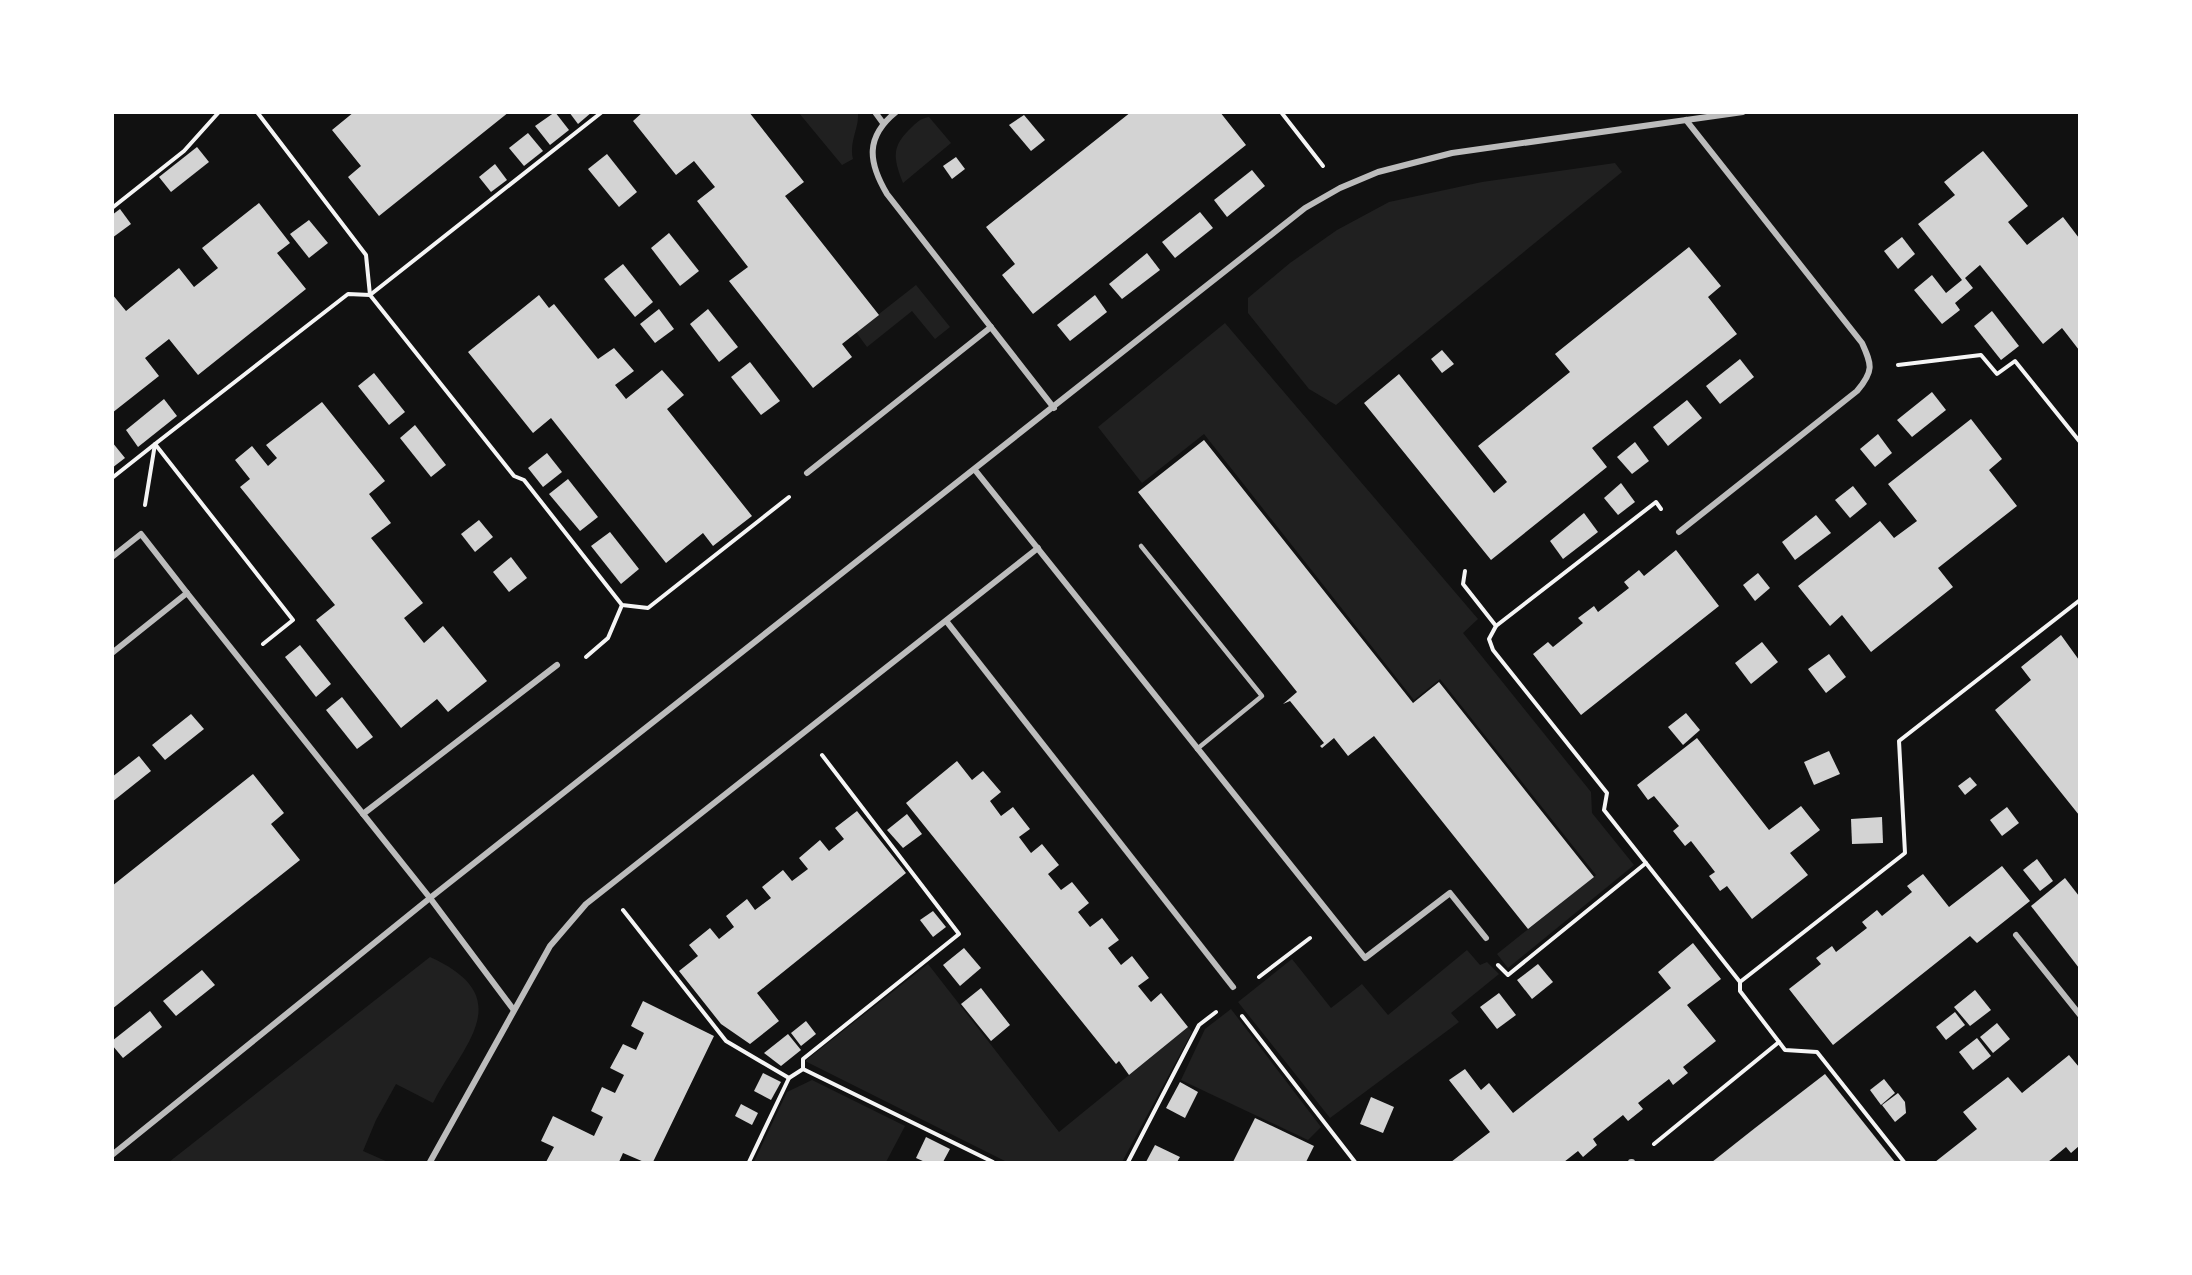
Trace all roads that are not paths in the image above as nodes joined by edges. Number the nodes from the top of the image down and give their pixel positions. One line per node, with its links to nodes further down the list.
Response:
1 (875, 112): 5 (street)
2 (897, 112): 5 (street)
3 (1743, 112): 4 (street)
4 (1686, 120): 7 (street); 10 (street)
5 (883, 123): 6 (street)
6 (991, 327): 7 (street); 9 (street)
7 (1054, 408): 8 (street)
8 (975, 470): 12 (street); 20 (street)
9 (807, 473)
10 (1679, 532)
11 (1141, 546): 18 (lane)
12 (1038, 548): 15 (street); 18 (street)
13 (112, 557): 14 (street)
14 (187, 593): 16 (street); 19 (street)
15 (947, 622): 23 (street); 24 (street)
16 (112, 653)
17 (557, 665): 19 (street)
18 (1197, 748): 22 (street)
19 (363, 814): 20 (street)
20 (430, 898): 24 (street); 26 (street)
21 (2016, 935): 25 (street)
22 (1486, 938)
23 (1233, 987)
24 (513, 1009): 27 (street)
25 (2079, 1015)
26 (112, 1155)
27 (430, 1162)

